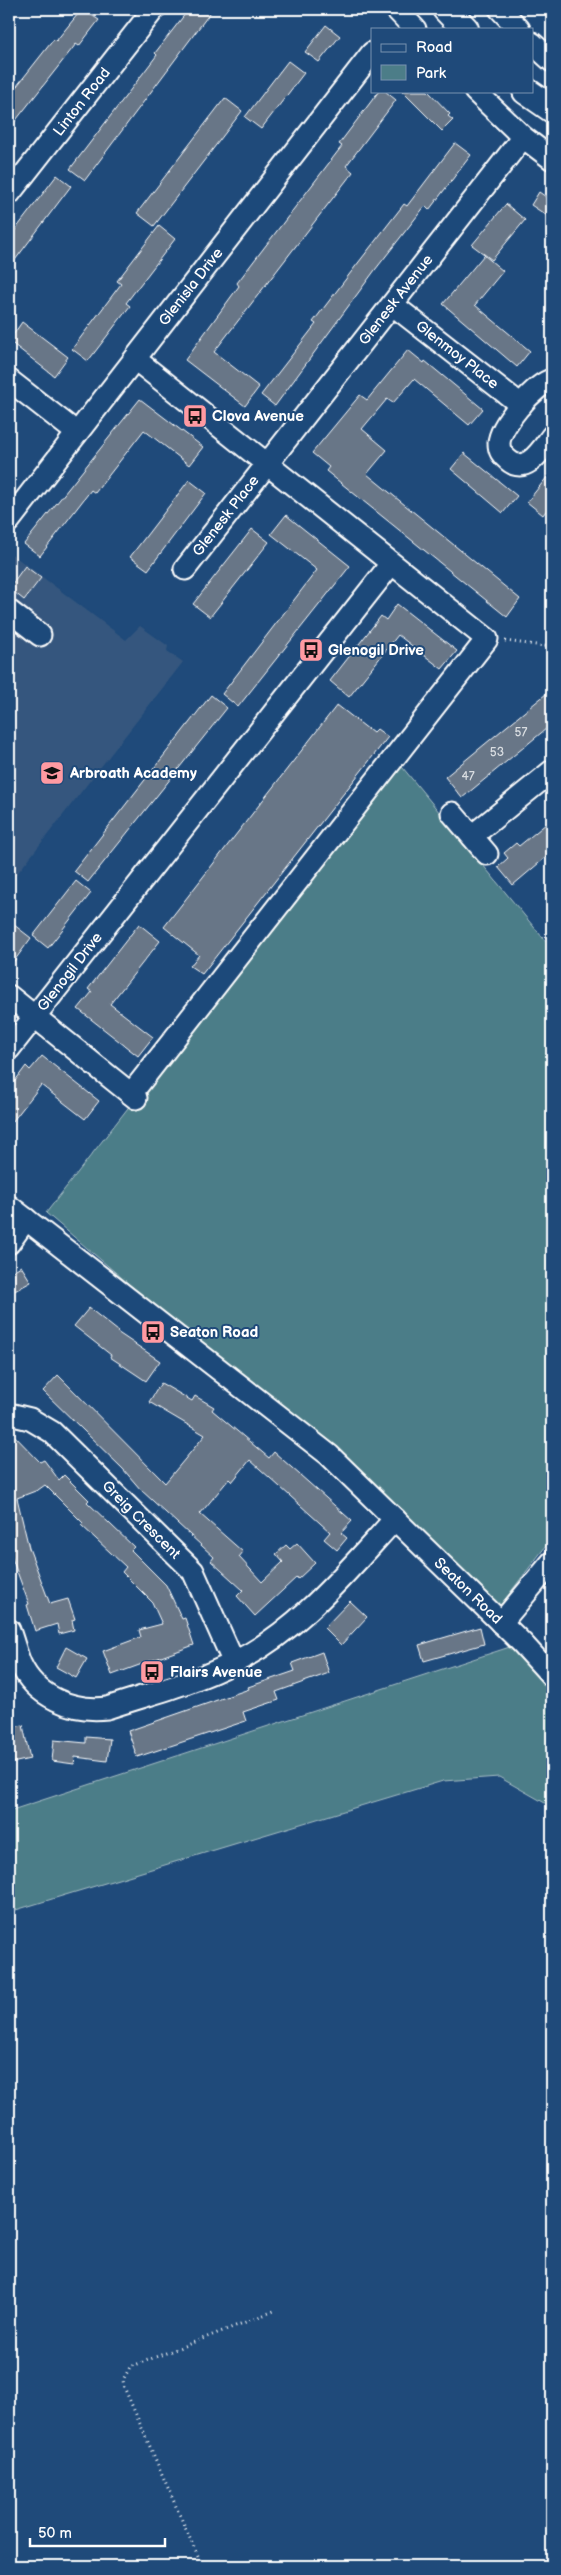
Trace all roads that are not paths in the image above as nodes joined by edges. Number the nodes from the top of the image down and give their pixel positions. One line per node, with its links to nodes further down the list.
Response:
1 (154, 9): 14 (street, Linton Road)
2 (446, 9): 4 (main road)
3 (500, 9): 5 (street)
4 (464, 28)
5 (518, 28)
6 (534, 45): 8 (street)
7 (371, 53): 16 (street, Glenisla Drive)
8 (552, 61)
9 (476, 92): 12 (street)
10 (527, 92): 11 (main road)
11 (552, 109)
12 (523, 137): 13 (street); 15 (street, Glenesk Avenue)
13 (552, 159)
14 (9, 194)
15 (392, 305): 19 (street, Glenmoy Place); 22 (street, Glenesk Avenue)
16 (134, 359): 20 (street, Glenisla Drive); 22 (street)
17 (9, 380): 20 (street)
18 (552, 380): 19 (street)
19 (521, 405): 21 (street)
20 (77, 433): 23 (street, Glenisla Drive)
21 (552, 436)
22 (267, 463): 24 (street); 25 (street, Glenesk Place)
23 (9, 521)
24 (391, 564): 33 (street, Glenogil Drive); 33 (street)
25 (185, 569)
26 (9, 611): 27 (street)
27 (40, 635)
28 (552, 771): 30 (street)
29 (452, 813): 30 (street)
30 (472, 836): 31 (street)
31 (487, 854)
32 (9, 996): 33 (street)
33 (34, 1017): 34 (street, Glenogil Drive)
34 (9, 1049)
35 (9, 1206): 36 (street, Seaton Road)
36 (26, 1219): 37 (street); 39 (street, Seaton Road)
37 (9, 1243)
38 (9, 1414): 43 (street, Greig Crescent)
39 (395, 1519): 41 (street, Seaton Road); 43 (street)
40 (552, 1562): 41 (street)
41 (501, 1623): 44 (street, Seaton Road)
42 (9, 1630): 43 (street)
43 (234, 1663)
44 (552, 1676)

